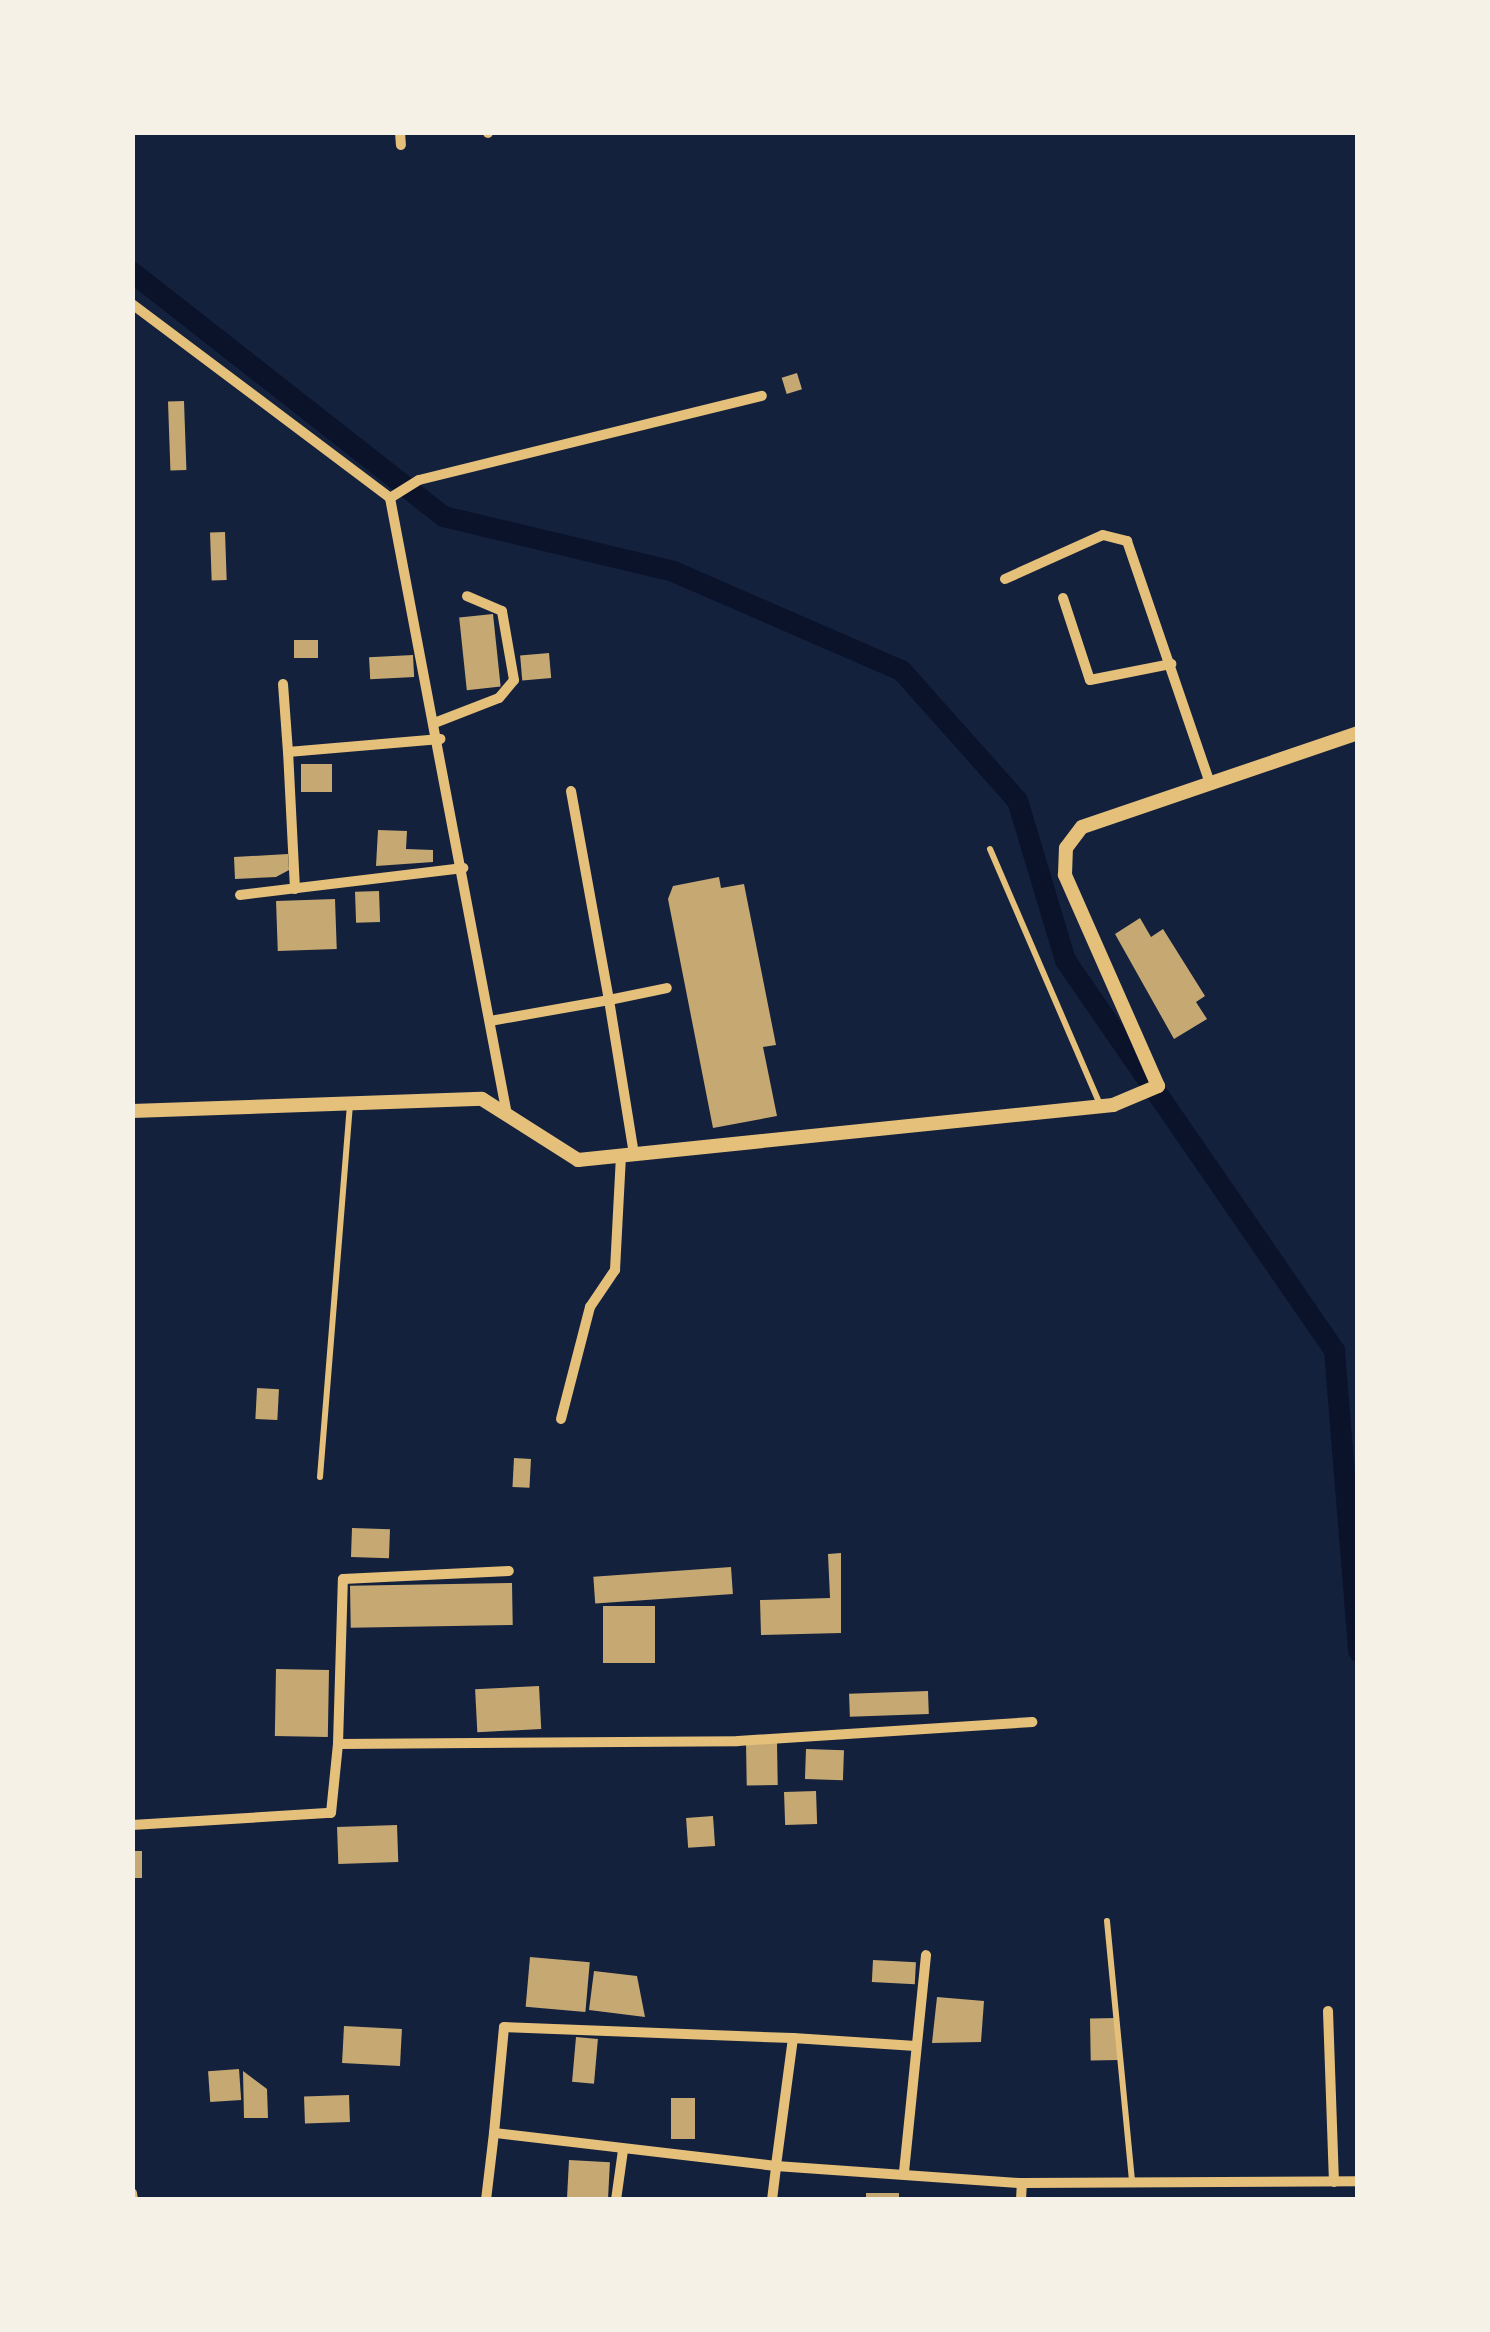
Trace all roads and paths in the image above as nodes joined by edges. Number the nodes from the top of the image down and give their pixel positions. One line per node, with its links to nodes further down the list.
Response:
1 (132, 304): 3 (street)
2 (762, 396): 3 (street)
3 (391, 497): 9 (street)
4 (1005, 579): 7 (street)
5 (467, 596): 9 (street)
6 (1063, 598): 7 (street)
7 (1171, 664): 13 (street)
8 (283, 684): 12 (street)
9 (436, 722): 11 (street)
10 (1358, 733): 13 (street)
11 (440, 739): 12 (street); 16 (street)
12 (288, 752): 17 (street)
13 (1210, 783): 23 (street)
14 (571, 791): 20 (street)
15 (990, 849): 23 (lane)
16 (464, 868): 17 (street); 21 (street)
17 (295, 889): 18 (street)
18 (240, 895)
19 (667, 988): 20 (street)
20 (609, 1000): 21 (street); 26 (street)
21 (490, 1021): 25 (street)
22 (350, 1104): 24 (street); 25 (street); 28 (lane)
23 (1107, 1105): 26 (street)
24 (132, 1111)
25 (507, 1115): 26 (street)
26 (628, 1155): 27 (street)
27 (561, 1419)
28 (320, 1477)
29 (508, 1571): 31 (street)
30 (1032, 1723): 31 (street)
31 (338, 1744): 32 (street)
32 (132, 1825)
33 (1107, 1921): 43 (lane)
34 (926, 1955): 37 (street)
35 (1328, 2011): 44 (street)
36 (793, 2038): 37 (street); 38 (street); 40 (street)
37 (916, 2046): 41 (street)
38 (494, 2133): 39 (street); 46 (street)
39 (622, 2150): 40 (street); 47 (street)
40 (776, 2166): 41 (street); 48 (street)
41 (904, 2172): 45 (street)
42 (1358, 2181): 44 (street)
43 (1132, 2182): 44 (street); 45 (street)
44 (1334, 2182)
45 (1022, 2183): 49 (street)
46 (486, 2200)
47 (616, 2200)
48 (772, 2200)
49 (1021, 2200)

